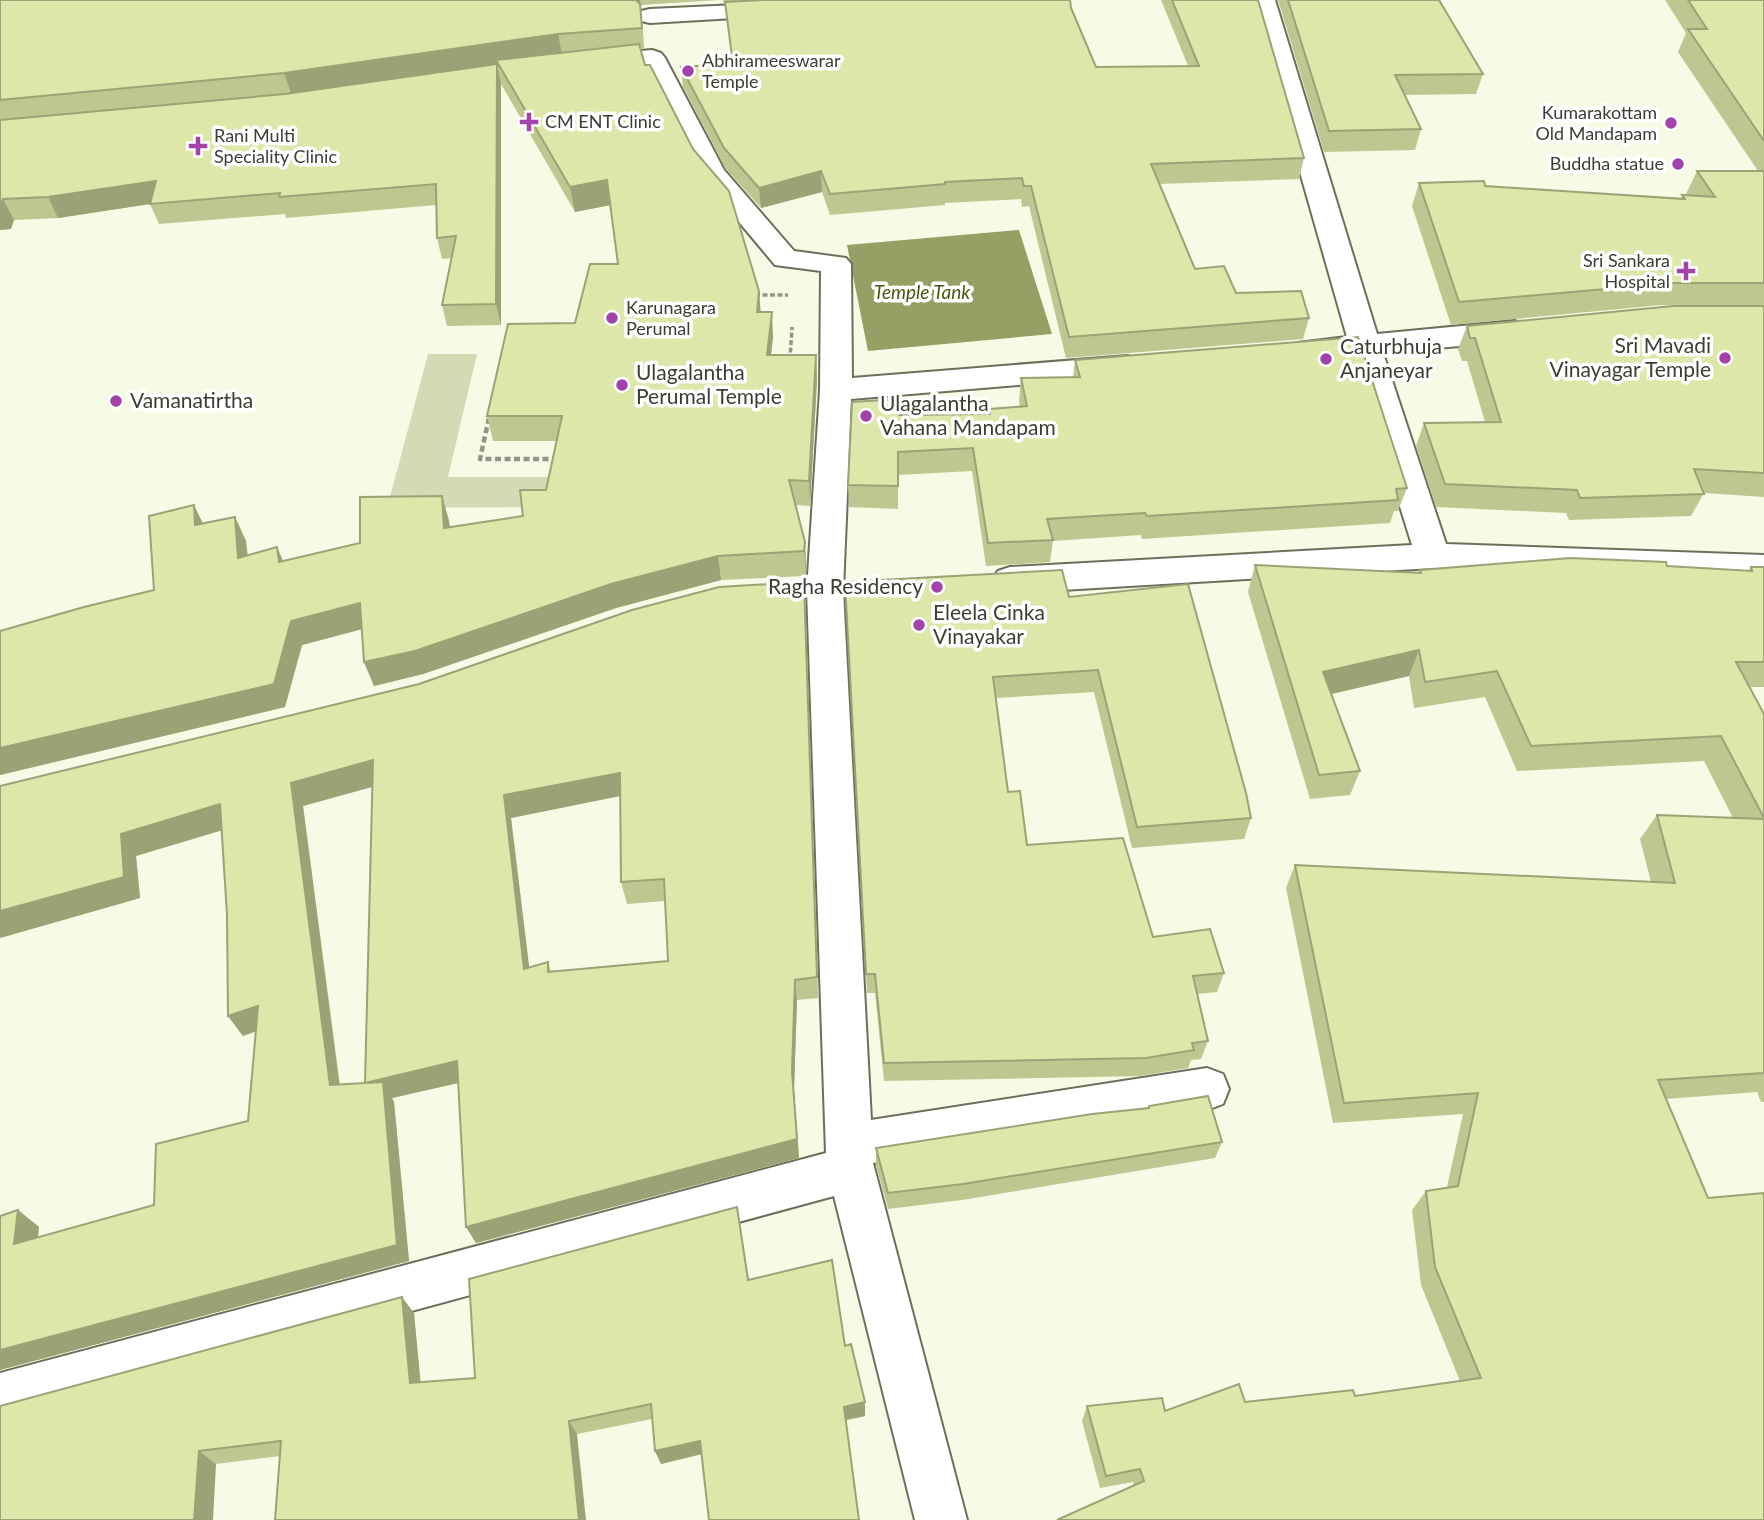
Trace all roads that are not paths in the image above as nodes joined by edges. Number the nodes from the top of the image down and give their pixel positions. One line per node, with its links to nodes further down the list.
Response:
1 (1263, 0): 7 (street)
2 (650, 8): 3 (street); 4 (street)
3 (803, 9)
4 (652, 58): 5 (street); 10 (street)
5 (562, 65)
6 (1541, 328): 7 (street)
7 (1365, 346): 8 (street); 11 (street)
8 (1281, 353)
9 (1156, 363): 10 (street)
10 (836, 390): 15 (street)
11 (1433, 556): 12 (street); 13 (street)
12 (1764, 568)
13 (977, 582)
14 (1207, 1089): 15 (street)
15 (850, 1157): 16 (street); 17 (street)
16 (0, 1398)
17 (941, 1520)

